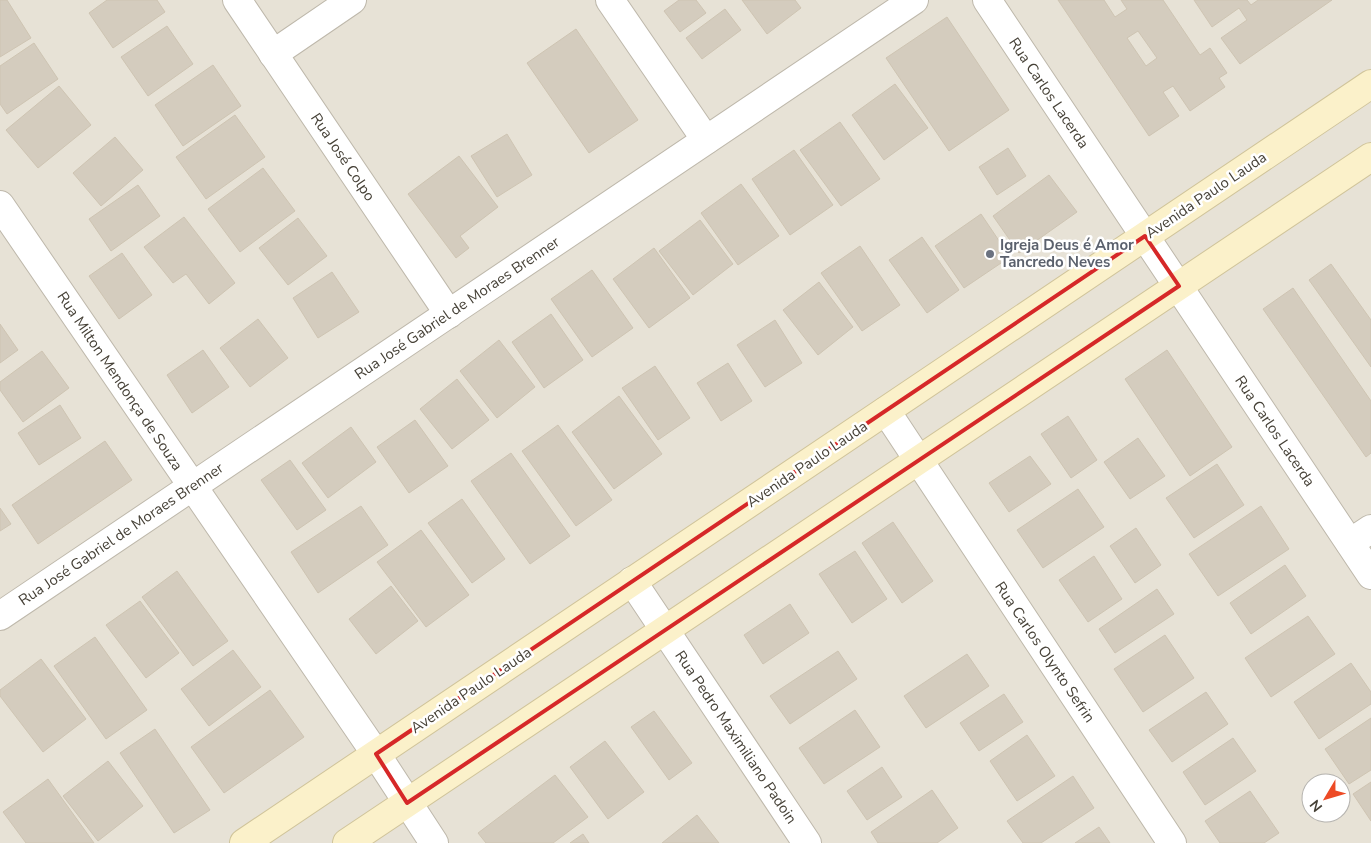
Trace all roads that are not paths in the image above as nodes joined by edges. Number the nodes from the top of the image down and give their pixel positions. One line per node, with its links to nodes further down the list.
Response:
1 (237, 0): 6 (street, Rua José Colpo)
2 (352, 0): 6 (street)
3 (610, 0): 8 (street)
4 (914, 0): 8 (street, Rua José Gabriel de Moraes Brenner)
5 (987, 0): 11 (street, Rua Carlos Lacerda)
6 (273, 54): 13 (street, Rua José Colpo)
7 (1371, 84): 11 (main road, Avenida Paulo Lauda)
8 (706, 140): 13 (street, Rua José Gabriel de Moraes Brenner)
9 (1371, 157): 12 (main road)
10 (4, 220): 16 (street, Rua Milton Mendonça de Souza)
11 (1145, 236): 12 (street, Rua Carlos Lacerda); 14 (main road, Avenida Paulo Lauda)
12 (1179, 286): 15 (main road); 17 (street, Rua Carlos Lacerda)
13 (449, 314): 16 (street, Rua José Gabriel de Moraes Brenner)
14 (886, 410): 15 (street, Rua Carlos Olynto Sefrin); 19 (main road, Avenida Paulo Lauda)
15 (919, 460): 21 (main road); 28 (street, Rua Carlos Olynto Sefrin)
16 (192, 486): 20 (street, Rua José Gabriel de Moraes Brenner); 22 (street, Rua Milton Mendonça de Souza)
17 (1360, 536): 18 (street, Rua Carlos Lacerda)
18 (1371, 575)
19 (632, 581): 21 (street, Rua Pedro Maximiliano Padoin); 22 (main road, Avenida Paulo Lauda)
20 (0, 616)
21 (665, 630): 23 (main road); 27 (street, Rua Pedro Maximiliano Padoin)
22 (376, 754): 23 (street, Rua Milton Mendonça de Souza); 24 (main road, Avenida Paulo Lauda)
23 (408, 803): 25 (main road); 26 (street)
24 (244, 843)
25 (347, 843)
26 (434, 843)
27 (807, 843)
28 (1172, 843)

